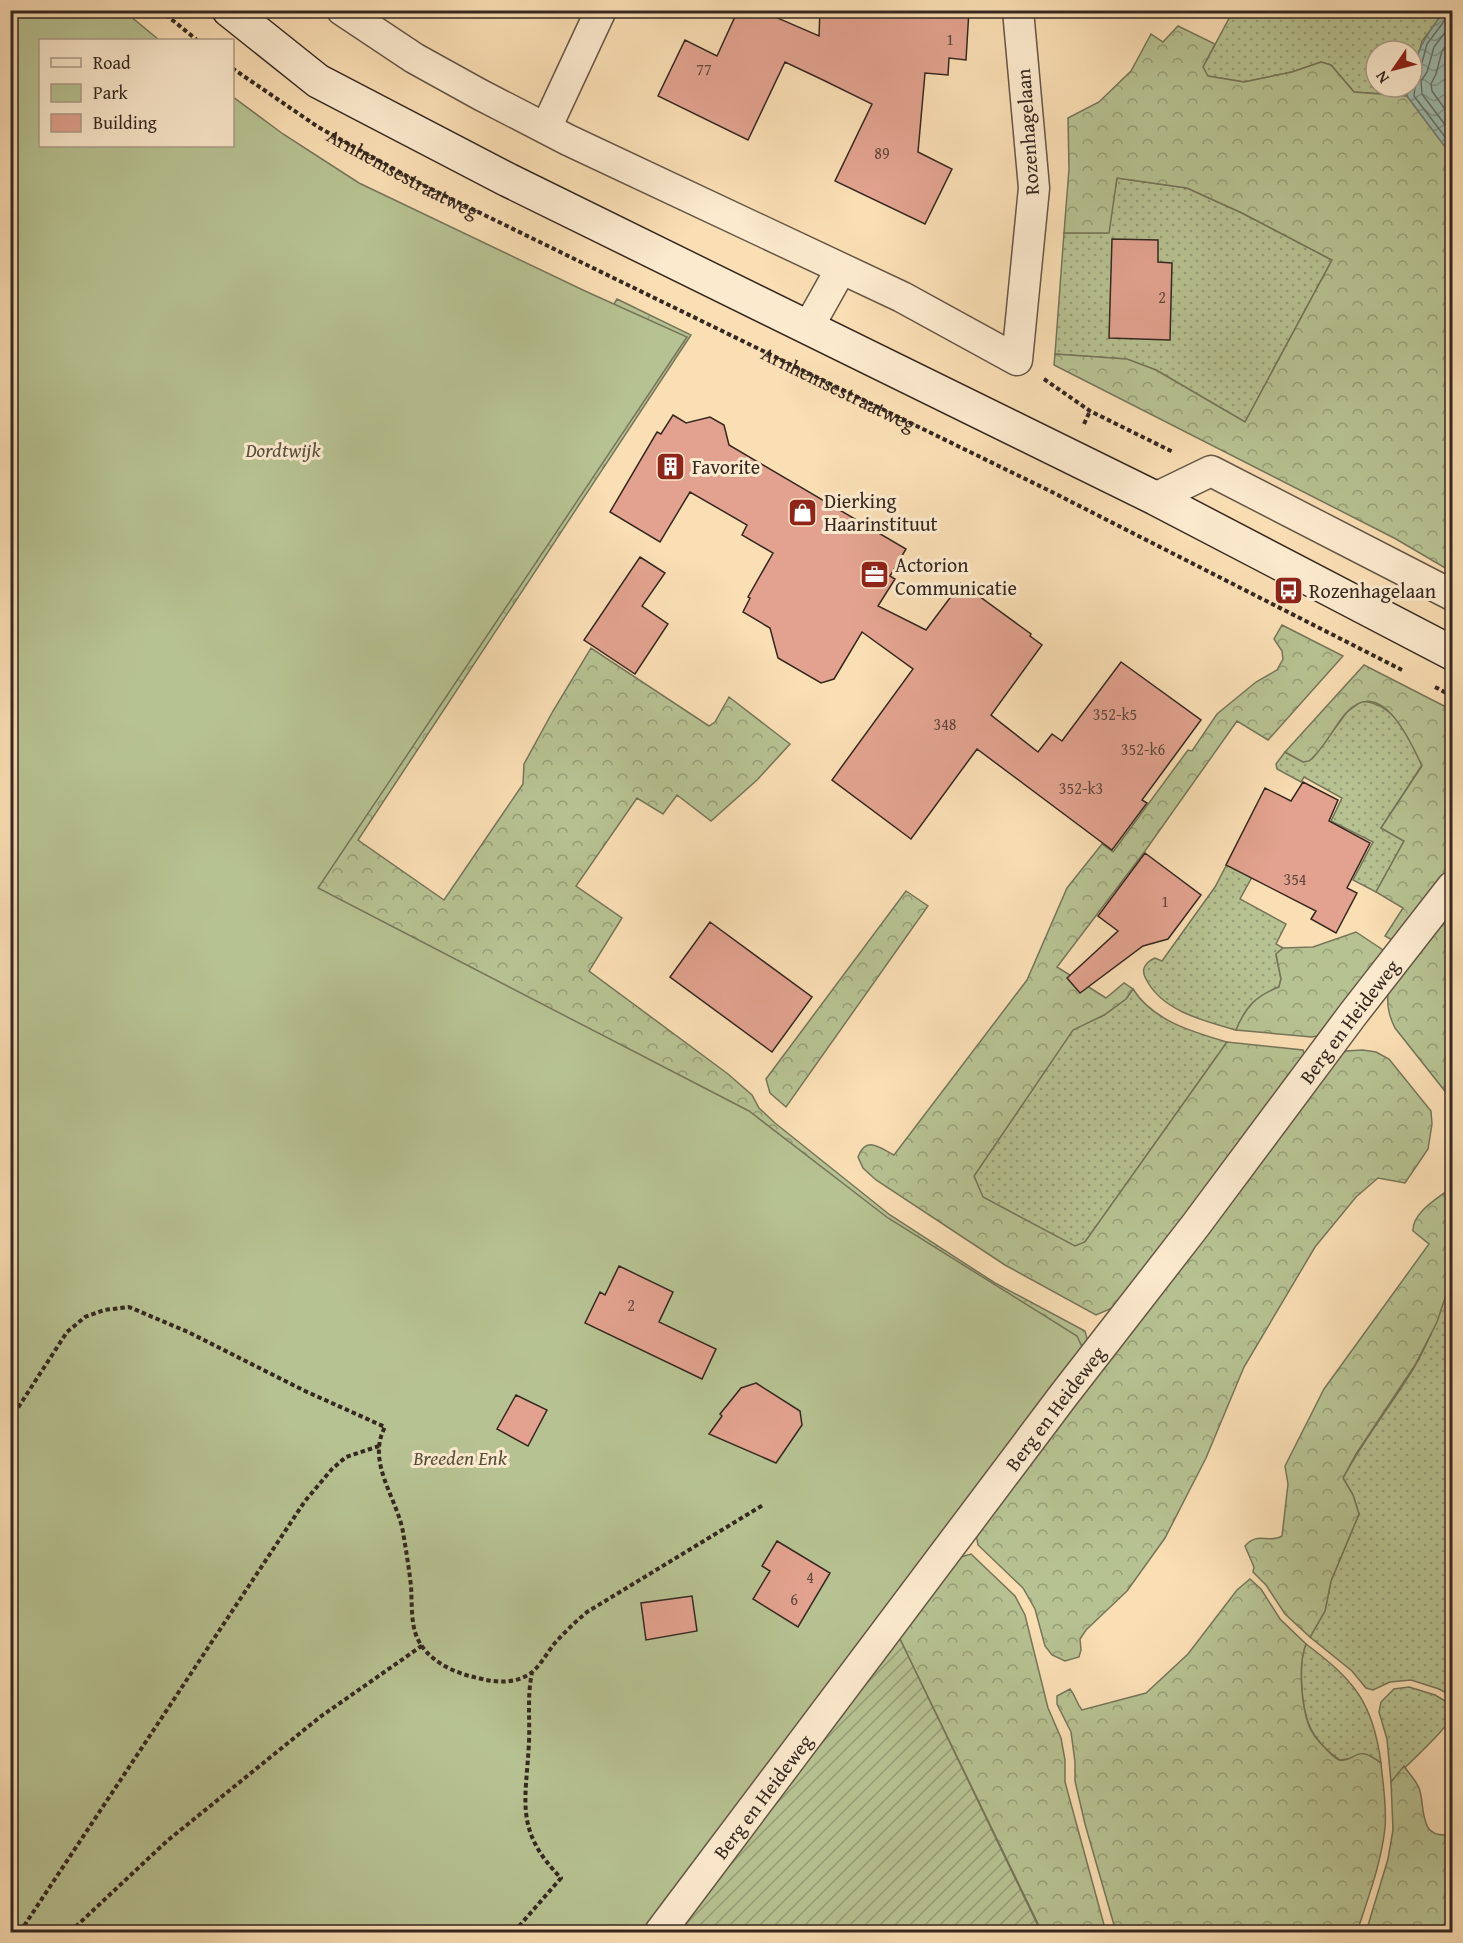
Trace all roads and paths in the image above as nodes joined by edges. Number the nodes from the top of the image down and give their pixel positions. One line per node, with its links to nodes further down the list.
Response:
1 (160, 10): 6 (path)
2 (229, 10): 10 (main road, Arnhemsestraatweg)
3 (342, 10): 8 (street)
4 (601, 10): 8 (street)
5 (1018, 10): 11 (street, Rozenhagelaan)
6 (195, 39)
7 (234, 69): 16 (path, Arnhemsestraatweg)
8 (546, 128): 9 (street)
9 (841, 269): 10 (street); 11 (street)
10 (809, 326): 13 (main road, Arnhemsestraatweg)
11 (1017, 360): 12 (path)
12 (1211, 471): 13 (street); 14 (street)
13 (1155, 498): 15 (main road, Arnhemsestraatweg)
14 (1452, 595)
15 (1452, 653)
16 (1410, 674)
17 (1431, 685): 18 (path)
18 (1452, 696)
19 (1452, 887): 28 (street, Berg en Heideweg)
20 (10, 1420): 21 (path)
21 (379, 1446): 23 (path); 25 (path)
22 (763, 1505): 24 (path)
23 (423, 1645): 24 (path); 26 (path)
24 (532, 1672): 27 (path)
25 (20, 1932)
26 (70, 1932)
27 (514, 1932)
28 (660, 1932)

